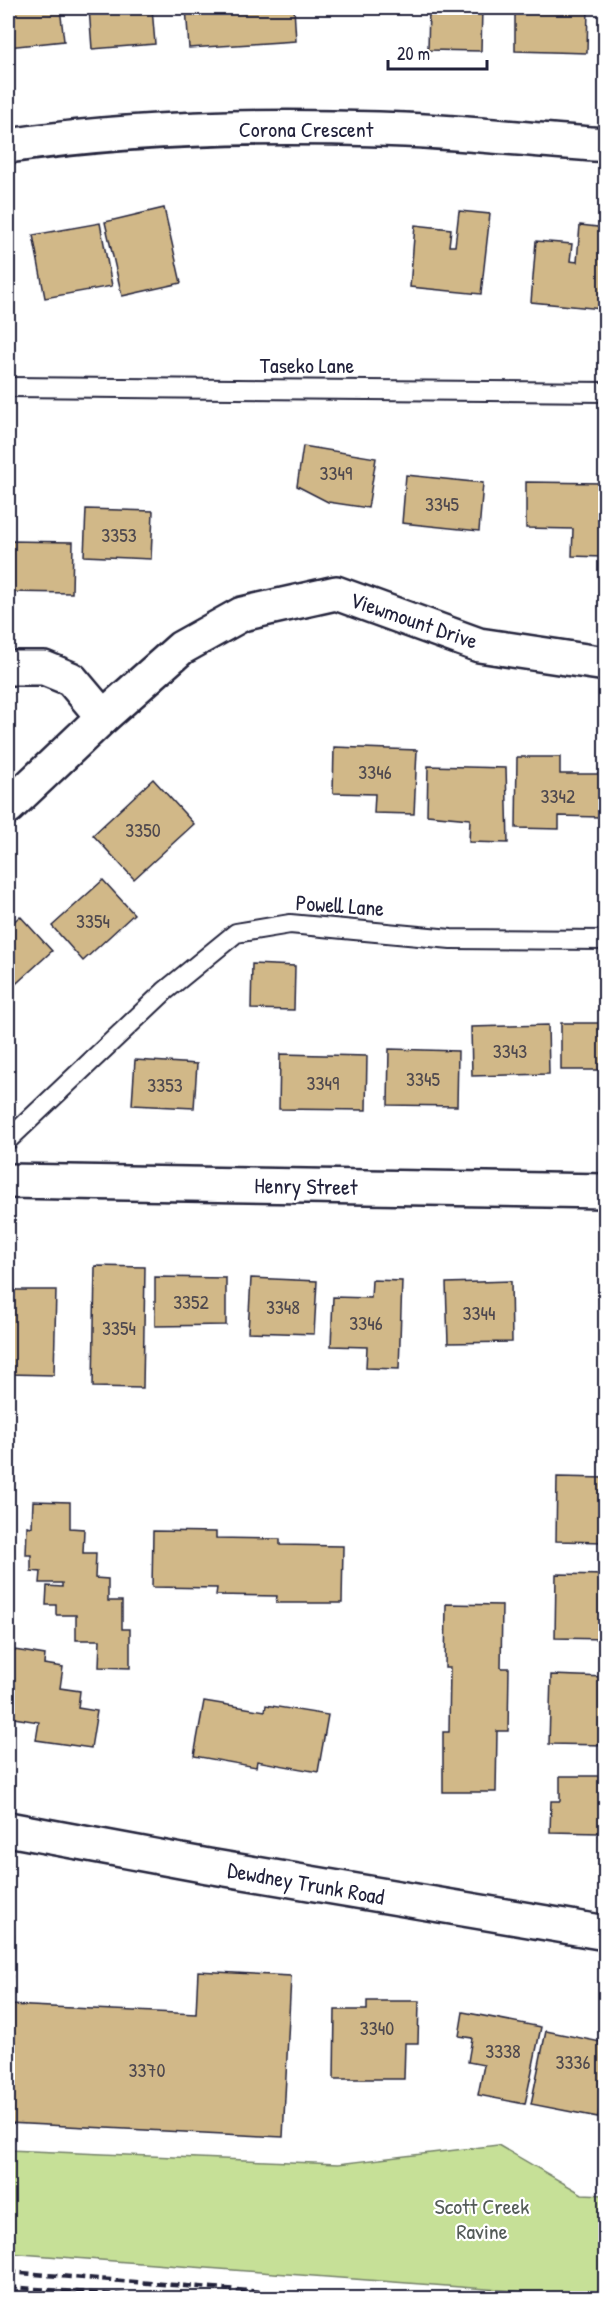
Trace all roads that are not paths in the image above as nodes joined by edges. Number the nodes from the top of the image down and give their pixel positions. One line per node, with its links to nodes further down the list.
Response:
1 (606, 145): 2 (street, Corona Crescent)
2 (8, 146)
3 (8, 387): 4 (lane, Taseko Lane)
4 (606, 392)
5 (606, 664): 7 (street, Viewmount Drive)
6 (8, 668): 7 (street)
7 (103, 717): 8 (street, Viewmount Drive)
8 (8, 807)
9 (606, 940): 10 (lane, Powell Lane)
10 (8, 1140)
11 (8, 1181): 12 (street, Henry Street)
12 (606, 1191)
13 (8, 1829): 14 (street, Dewdney Trunk Road)
14 (606, 1933)

